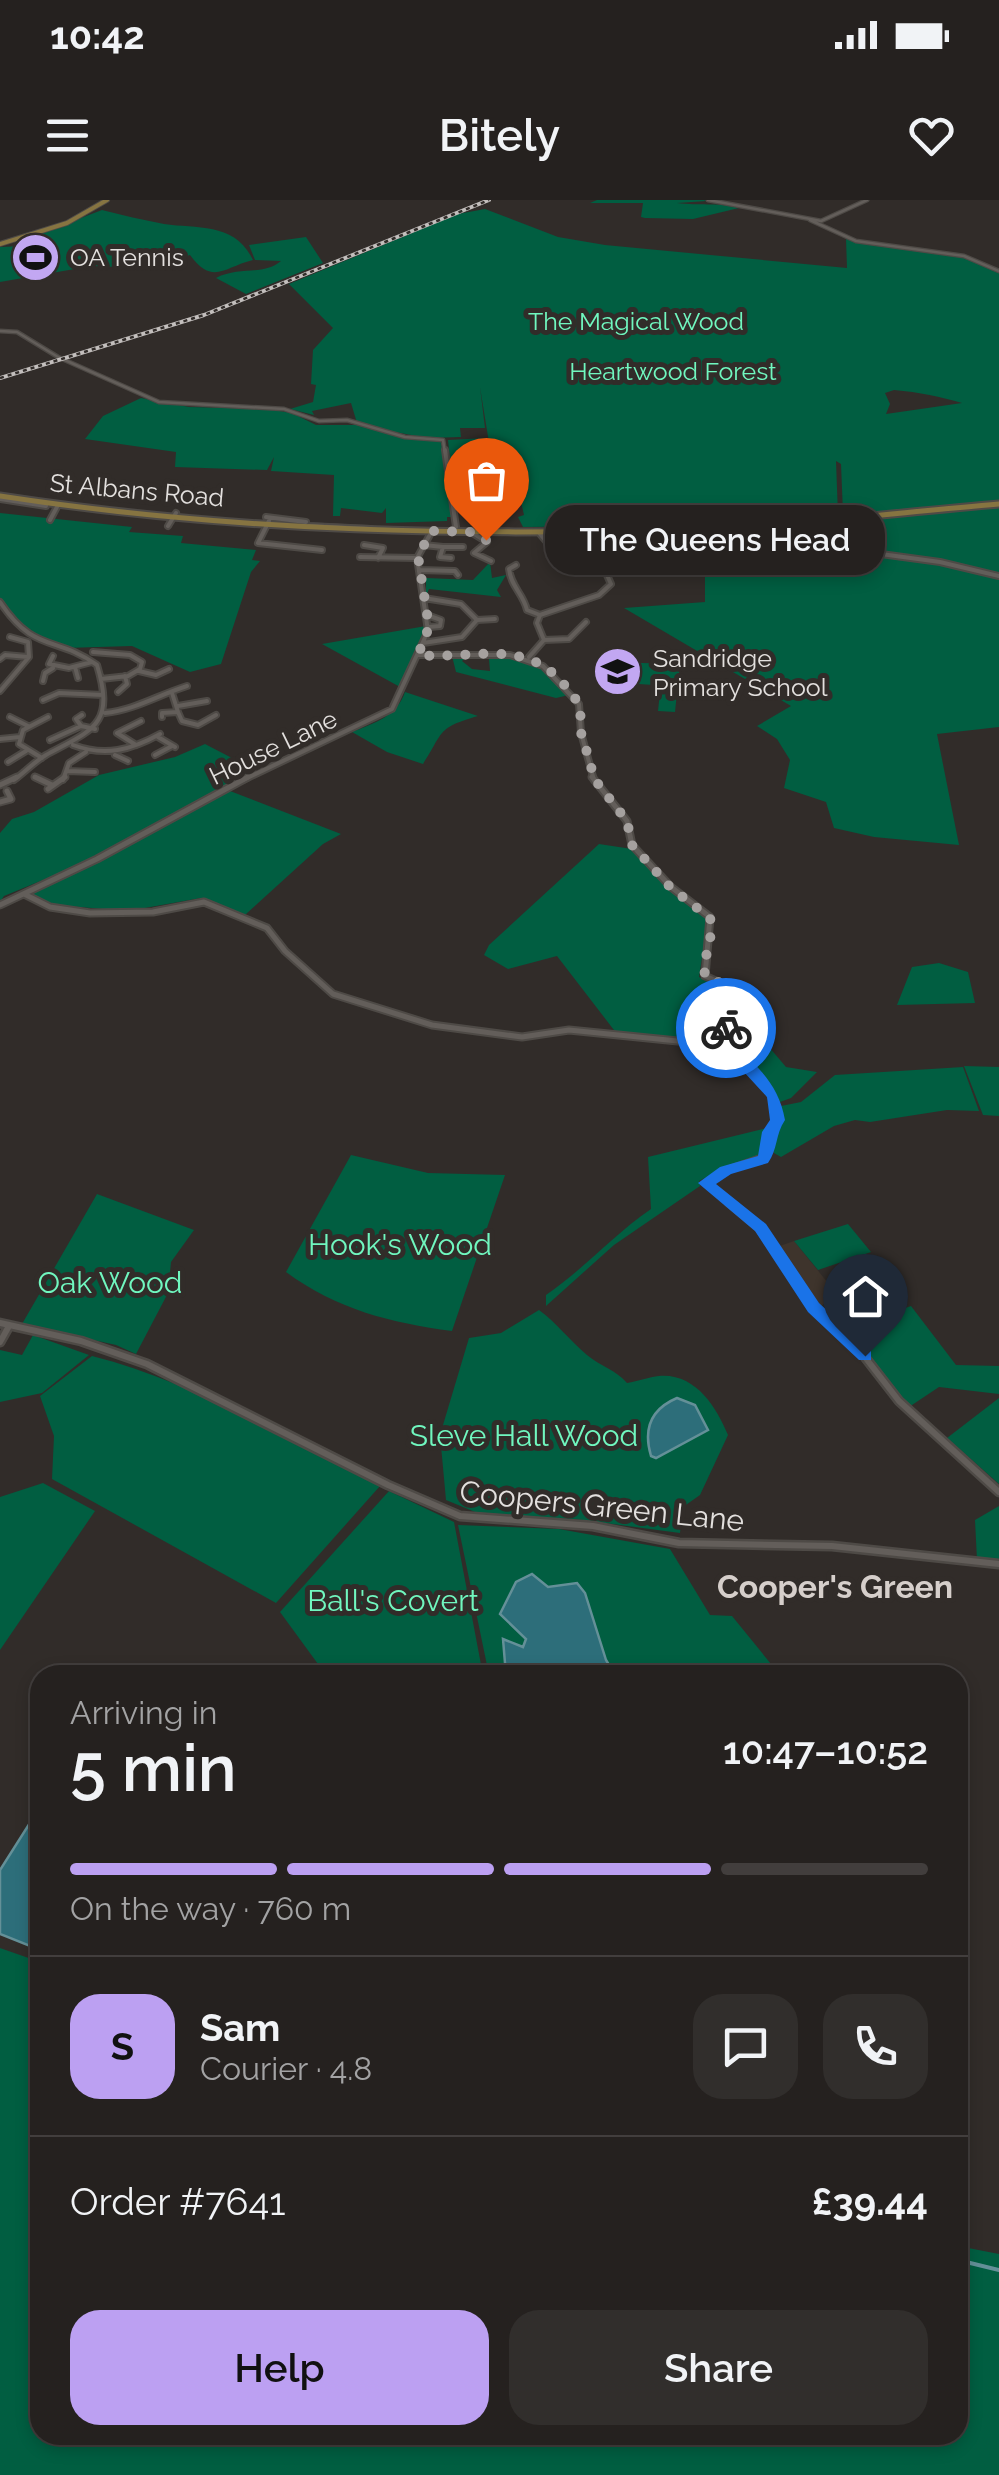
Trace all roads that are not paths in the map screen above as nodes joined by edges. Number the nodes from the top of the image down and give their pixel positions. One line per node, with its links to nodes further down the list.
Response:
1 (106, 200): 7 (main road)
2 (708, 200): 5 (street)
3 (867, 200): 4 (street)
4 (828, 219): 5 (street); 6 (street)
5 (810, 220): 6 (street)
6 (832, 228): 8 (street)
7 (0, 244)
8 (999, 272)
9 (0, 331): 19 (street)
10 (0, 497): 12 (main road, St Albans Road); 13 (street)
11 (999, 504): 18 (main road)
12 (58, 505): 14 (main road, St Albans Road); 15 (street)
13 (46, 506)
14 (176, 513): 16 (main road, St Albans Road); 17 (street)
15 (50, 520)
16 (269, 520): 21 (main road, St Albans Road); 25 (street)
17 (168, 526)
18 (696, 528): 20 (main road); 40 (street)
19 (455, 529): 21 (main road, St Albans Road); 24 (main road, St Albans Road)
20 (595, 529): 22 (main road, St Albans Road); 44 (street)
21 (432, 531): 27 (street)
22 (513, 532): 23 (street); 24 (main road, St Albans Road)
23 (540, 534)
24 (486, 536): 36 (street)
25 (258, 543): 30 (street); 31 (street)
26 (364, 545): 33 (street)
27 (424, 545): 28 (street); 34 (street)
28 (442, 547): 29 (street); 35 (street)
29 (462, 547)
30 (254, 550)
31 (322, 550)
32 (360, 557): 33 (street)
33 (378, 558): 34 (street)
34 (418, 558): 38 (street, House Lane)
35 (451, 558)
36 (491, 561)
37 (516, 565): 44 (street)
38 (420, 570): 39 (street); 41 (street, House Lane)
39 (458, 575)
40 (999, 576)
41 (424, 598): 43 (street, House Lane); 46 (street)
42 (0, 602): 49 (street)
43 (427, 615): 48 (street, House Lane); 48 (street)
44 (540, 615): 52 (street)
45 (495, 619): 46 (street)
46 (477, 620): 53 (street)
47 (586, 622): 52 (street)
48 (429, 627): 53 (street, House Lane)
49 (22, 633): 50 (street); 61 (street)
50 (10, 636): 51 (street); 58 (street)
51 (2, 638)
52 (544, 640): 59 (street)
53 (424, 643): 56 (street, House Lane)
54 (93, 652): 55 (street)
55 (118, 654): 62 (street); 65 (street)
56 (418, 655): 59 (street); 111 (street, House Lane)
57 (52, 656): 64 (street)
58 (28, 657): 60 (street); 73 (street)
59 (529, 657): 113 (street)
60 (0, 659)
61 (93, 661): 63 (street); 69 (street)
62 (114, 663)
63 (75, 667): 64 (street); 68 (street)
64 (54, 668): 70 (street)
65 (138, 670): 66 (street); 67 (street)
66 (169, 670)
67 (125, 676): 69 (street); 74 (street)
68 (78, 678)
69 (100, 679): 77 (street)
70 (43, 681)
71 (82, 686): 78 (street)
72 (196, 687): 76 (street)
73 (0, 691)
74 (118, 692)
75 (38, 693): 78 (street)
76 (172, 694): 80 (street); 81 (street)
77 (103, 696): 78 (street); 81 (street)
78 (83, 699)
79 (207, 701): 80 (street)
80 (178, 709): 86 (street); 88 (street)
81 (106, 712): 91 (street)
82 (82, 714): 90 (street)
83 (216, 716): 88 (street)
84 (10, 717): 89 (street)
85 (48, 717): 89 (street)
86 (162, 717)
87 (141, 722): 97 (street)
88 (198, 724): 92 (street)
89 (29, 726): 93 (street)
90 (81, 726): 91 (street); 95 (street)
91 (96, 729): 96 (street)
92 (204, 732)
93 (20, 737): 94 (street); 98 (street)
94 (0, 739)
95 (50, 740)
96 (72, 744): 99 (street); 102 (street)
97 (136, 745): 100 (street); 101 (street)
98 (27, 751): 102 (street); 104 (street)
99 (88, 752): 100 (street); 105 (street)
100 (115, 754): 103 (street)
101 (155, 755)
102 (42, 758): 108 (street)
103 (128, 761)
104 (8, 762)
105 (67, 771): 106 (street); 107 (street)
106 (95, 772)
107 (36, 776)
108 (0, 785)
109 (8, 791): 110 (street)
110 (0, 802)
111 (24, 894): 112 (street, House Lane); 113 (street)
112 (0, 904)
113 (727, 1046): 117 (street)
114 (0, 1323): 115 (street, Coopers Green Lane)
115 (10, 1326): 116 (street); 118 (street, Coopers Green Lane)
116 (0, 1342)
117 (999, 1492)
118 (999, 1564)

